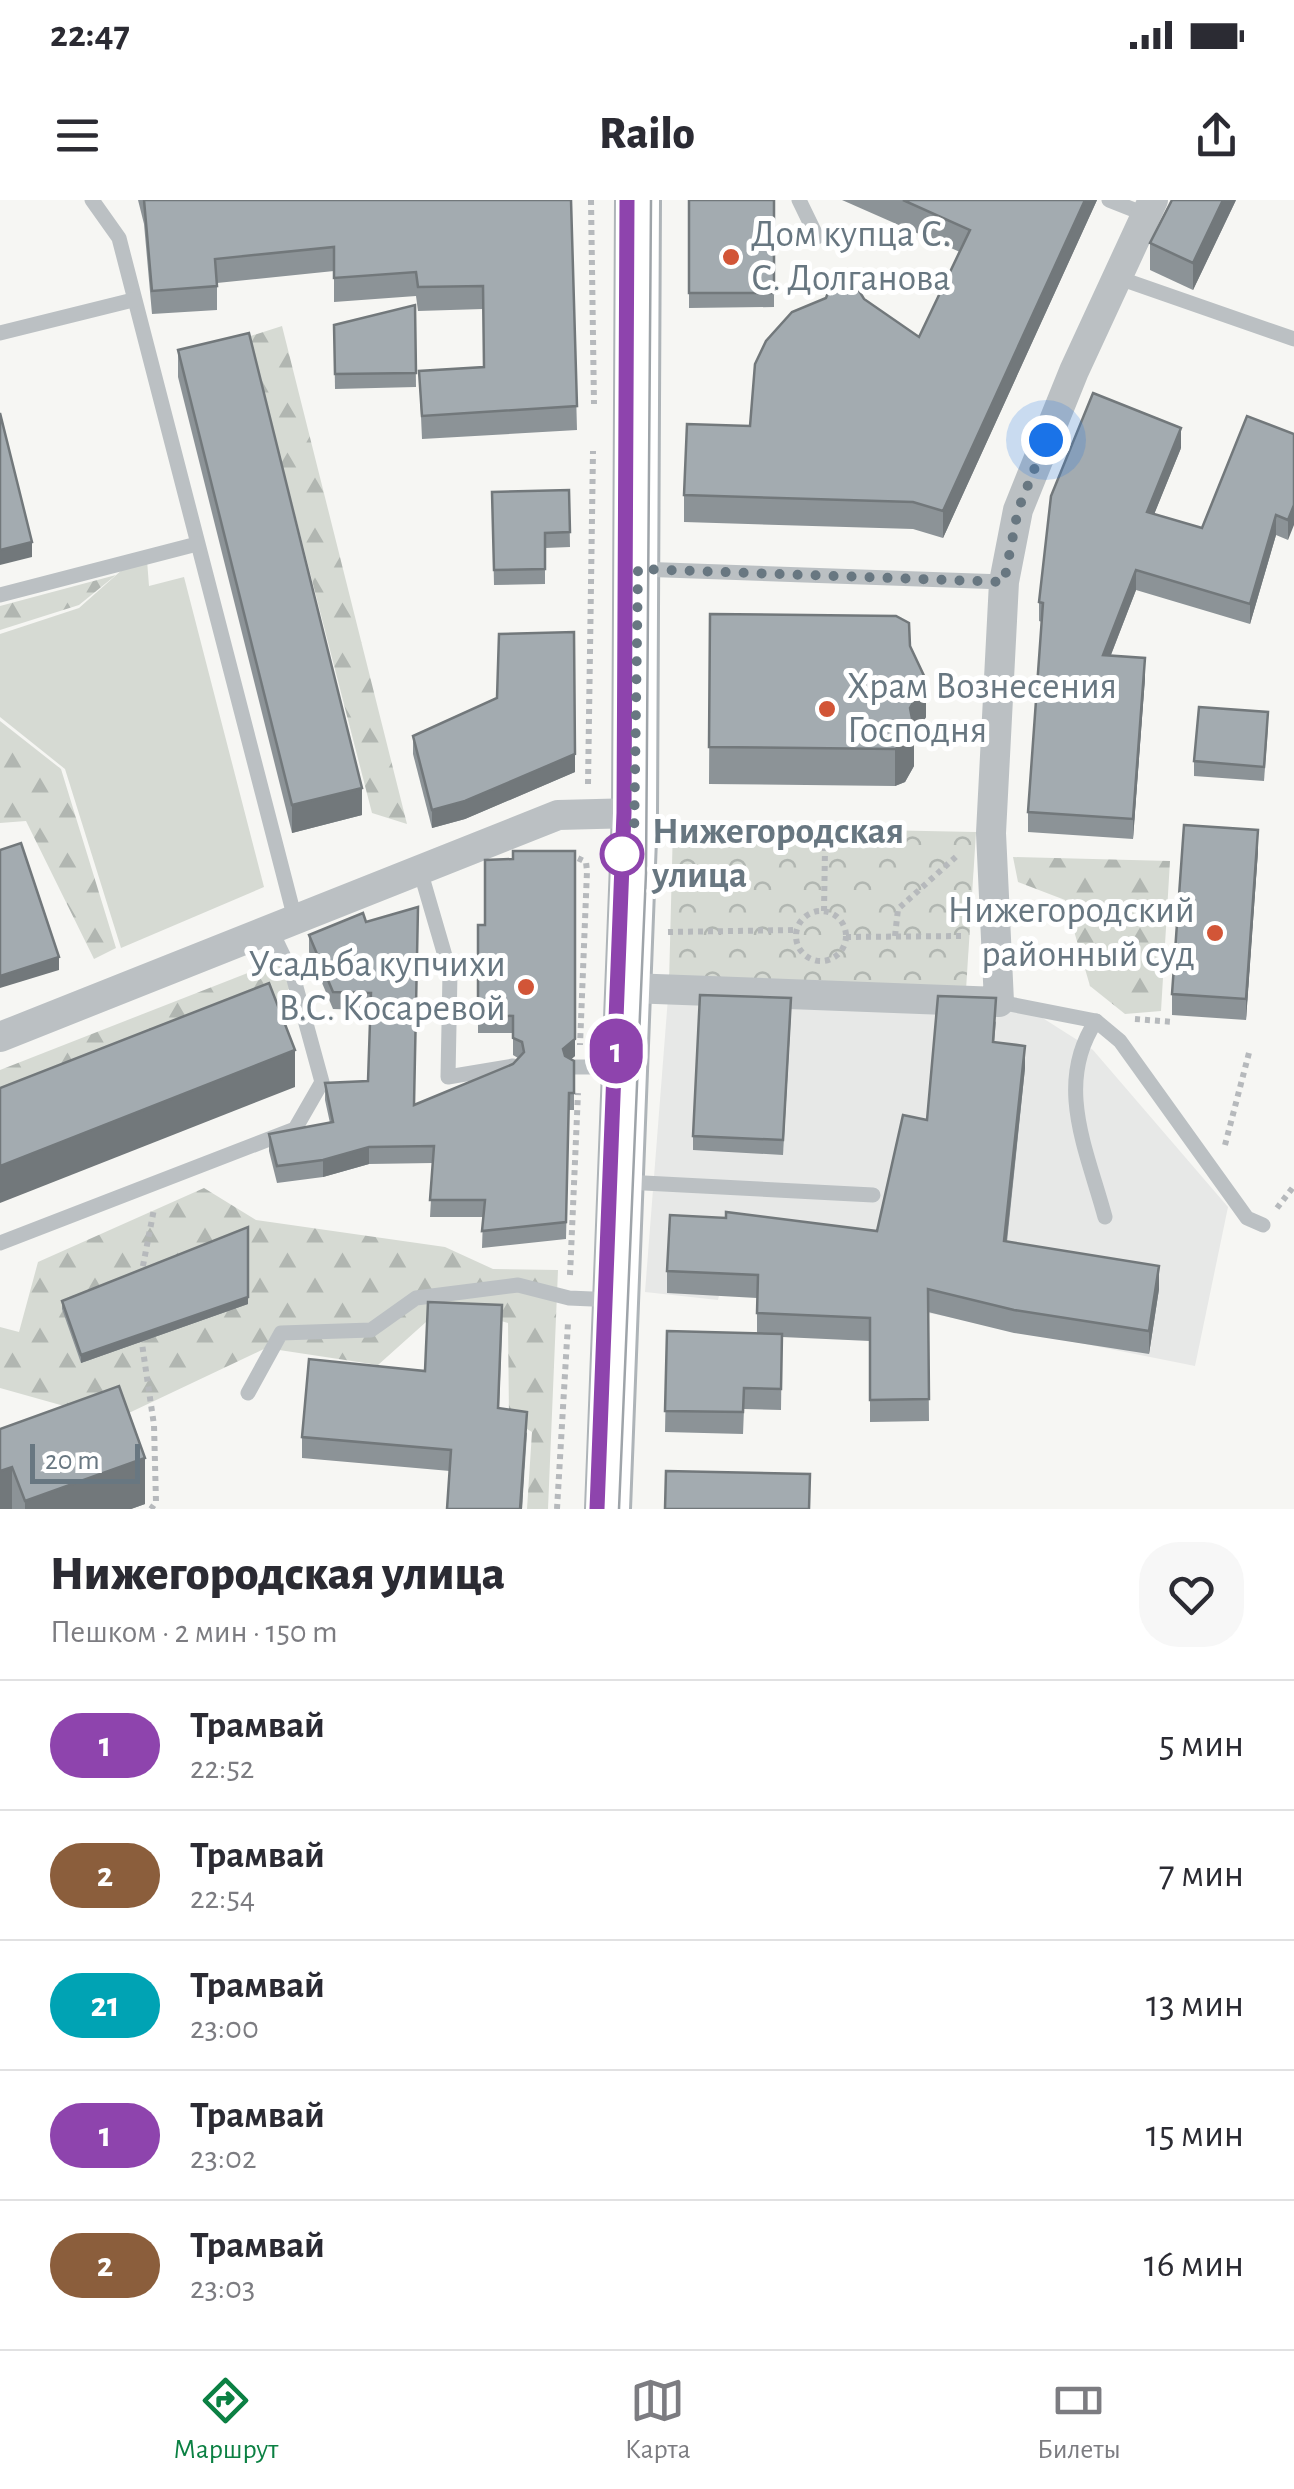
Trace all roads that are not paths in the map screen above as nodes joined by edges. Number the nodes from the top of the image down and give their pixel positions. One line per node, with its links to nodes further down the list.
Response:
1 (92, 200): 8 (lane)
2 (638, 200): 12 (street)
3 (798, 200): 6 (lane)
4 (1108, 200): 5 (lane)
5 (1150, 208): 7 (street)
6 (817, 237)
7 (1116, 278): 10 (lane); 13 (street)
8 (133, 300): 9 (lane); 11 (lane)
9 (0, 333)
10 (1294, 339)
11 (197, 544): 14 (lane); 17 (lane)
12 (638, 569): 13 (lane); 15 (street)
13 (1004, 582): 19 (street)
14 (0, 595)
15 (635, 813): 16 (street); 18 (street)
16 (420, 870): 17 (street); 22 (lane)
17 (282, 923): 21 (street); 29 (lane)
18 (629, 988): 19 (street); 24 (street)
19 (999, 1002): 20 (lane)
20 (1096, 1021): 27 (lane); 28 (lane)
21 (0, 1038)
22 (513, 1066)
23 (577, 1067): 24 (lane)
24 (625, 1067): 25 (street)
25 (622, 1182): 26 (lane); 30 (street)
26 (873, 1195)
27 (1105, 1217)
28 (1263, 1225)
29 (0, 1243)
30 (617, 1300): 31 (lane); 32 (street)
31 (248, 1393)
32 (608, 1509)

